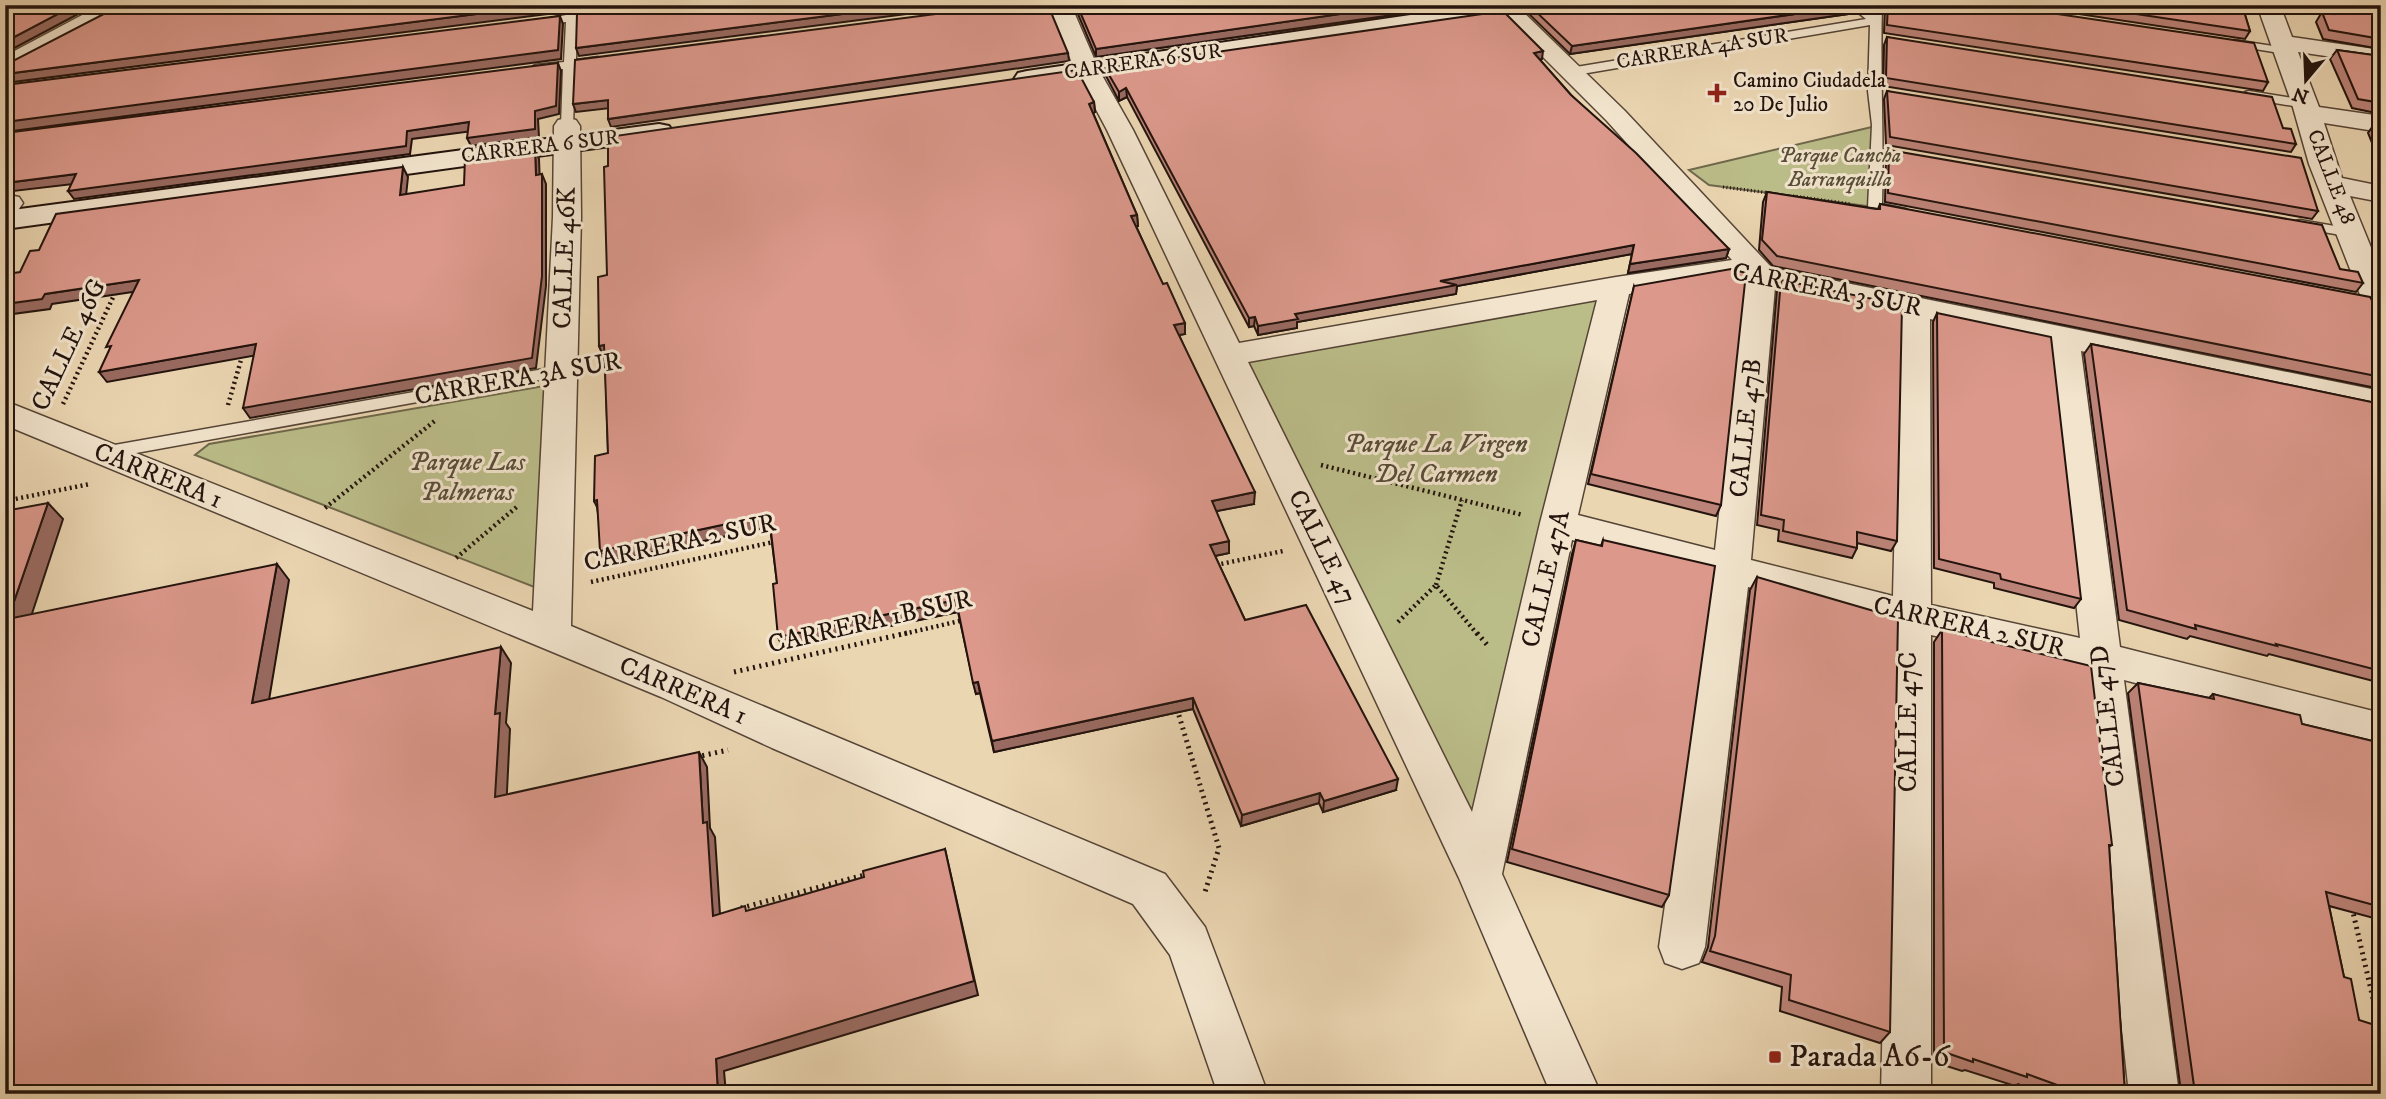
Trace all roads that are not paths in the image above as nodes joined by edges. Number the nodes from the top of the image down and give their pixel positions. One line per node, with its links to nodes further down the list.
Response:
1 (120, 5): 23 (street)
2 (160, 5): 8 (street)
3 (249, 5): 8 (street)
4 (1854, 5): 13 (lane)
5 (1876, 5): 13 (lane)
6 (2268, 5): 18 (street, CALLE 48)
7 (1519, 7): 10 (street, CARRERA 6 SUR); 25 (street)
8 (198, 8)
9 (1064, 8): 21 (street, CALLE 47)
10 (1424, 9): 21 (street, CARRERA 6 SUR)
11 (571, 12): 12 (lane); 14 (lane); 22 (lane, CALLE 46K)
12 (612, 12)
13 (1876, 20): 15 (lane); 25 (lane, CARRERA 4A SUR)
14 (529, 23)
15 (1875, 38): 16 (lane); 35 (lane)
16 (1889, 40)
17 (2218, 41): 18 (lane)
18 (2285, 47): 19 (street); 28 (street, CALLE 48)
19 (2381, 57)
20 (609, 60): 22 (lane)
21 (1084, 63): 26 (street, CARRERA 6 SUR); 43 (street, CALLE 47)
22 (569, 65): 24 (lane); 31 (lane, CALLE 46K)
23 (5, 66)
24 (527, 70)
25 (1570, 72): 38 (street)
26 (1003, 74)
27 (2238, 94): 28 (lane)
28 (2306, 108): 30 (street); 32 (street, CALLE 48)
29 (676, 120): 31 (street, CARRERA 6 SUR)
30 (2381, 124)
31 (568, 135): 34 (street, CARRERA 6 SUR); 44 (street, CALLE 46K)
32 (2322, 170): 33 (street); 37 (street, CALLE 48)
33 (2381, 194)
34 (6, 209)
35 (1916, 215)
36 (2284, 221): 37 (lane)
37 (2352, 233): 40 (street, CALLE 48)
38 (1761, 274): 39 (street, CARRERA 3 SUR); 41 (street, CARRERA 3 SUR); 49 (street, CALLE 47B)
39 (1616, 286): 43 (street, CARRERA 3 SUR); 48 (street, CALLE 47A)
40 (2374, 293)
41 (1915, 308): 42 (street, CARRERA 3 SUR); 50 (street, CALLE 47C)
42 (2063, 337): 45 (street, CARRERA 3 SUR); 52 (street, CALLE 47D)
43 (1229, 355): 54 (street, CALLE 47)
44 (561, 371): 47 (lane, CARRERA 3A SUR); 51 (street, CALLE 46K)
45 (2381, 402)
46 (5, 412): 47 (street, CARRERA 1)
47 (102, 453): 51 (street, CARRERA 1)
48 (1558, 523): 49 (street, CARRERA 2 SUR); 54 (street, CALLE 47A)
49 (1732, 568): 50 (street, CARRERA 2 SUR); 55 (street, CALLE 47B)
50 (1909, 615): 52 (street, CARRERA 2 SUR); 58 (street, CALLE 47C)
51 (551, 636): 56 (street, CARRERA 1)
52 (2101, 658): 53 (street, CARRERA 2 SUR); 59 (street, CALLE 47D)
53 (2381, 730)
54 (1480, 874): 57 (street, CALLE 47)
55 (1682, 947)
56 (1243, 1094)
57 (1576, 1094)
58 (1906, 1094)
59 (2154, 1094)

